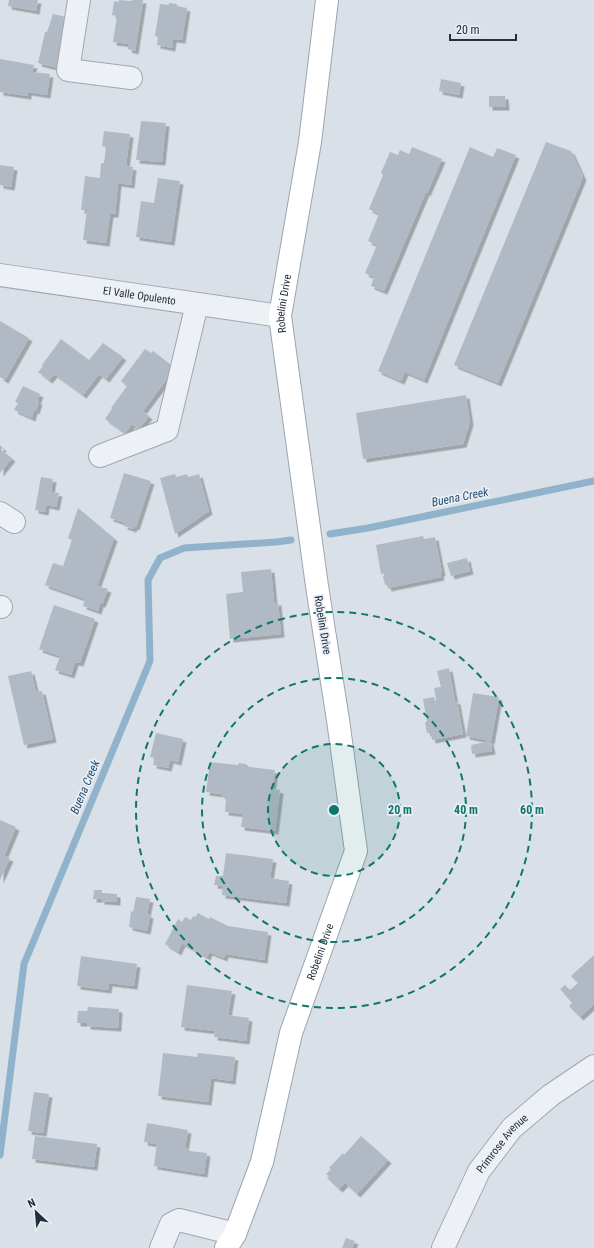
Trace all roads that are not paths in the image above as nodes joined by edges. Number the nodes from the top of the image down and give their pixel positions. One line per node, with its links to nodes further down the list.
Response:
1 (79, 0): 3 (street)
2 (327, 0): 6 (main road, Robelini Drive)
3 (131, 78)
4 (0, 275): 5 (street, El Valle Opulento)
5 (198, 304): 6 (street, El Valle Opulento); 7 (street)
6 (280, 316): 9 (main road, Robelini Drive)
7 (100, 456)
8 (594, 1066): 11 (street, Primrose Avenue)
9 (232, 1243): 10 (street)
10 (161, 1248)
11 (443, 1248)

